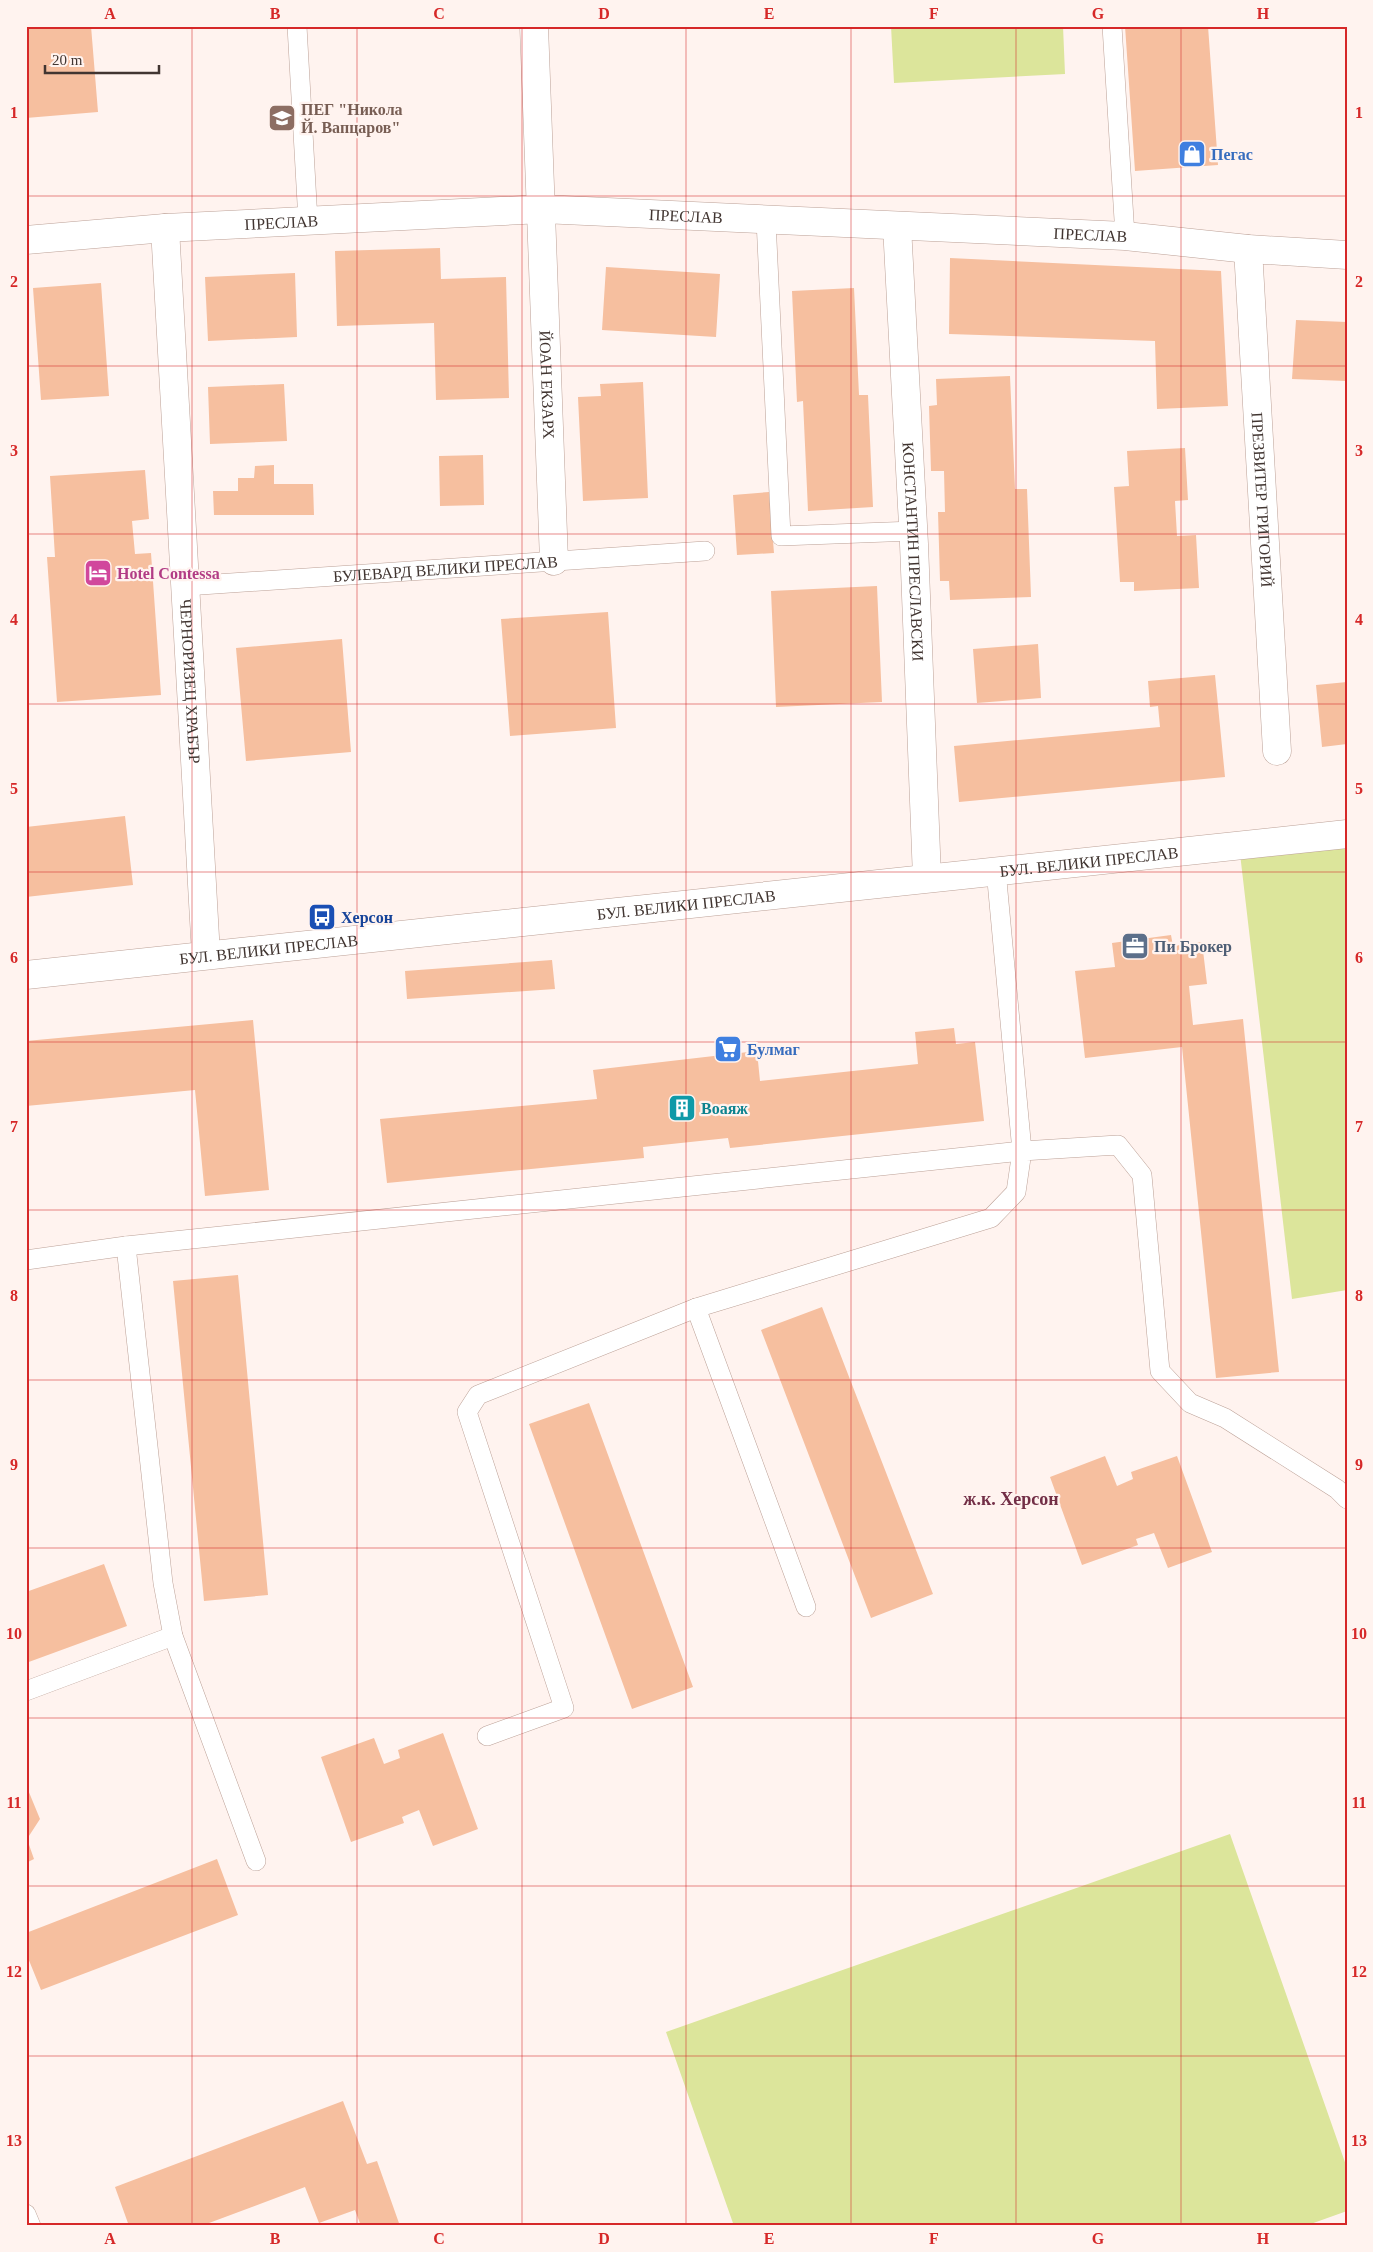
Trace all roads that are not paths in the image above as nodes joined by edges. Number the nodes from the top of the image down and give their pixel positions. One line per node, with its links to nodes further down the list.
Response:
1 (297, 26): 6 (lane)
2 (534, 26): 4 (street, ЙОАН ЕКЗАРХ)
3 (1112, 26): 9 (lane)
4 (542, 209): 5 (street, ПРЕСЛАВ); 6 (street, ПРЕСЛАВ); 15 (street, ЙОАН ЕКЗАРХ)
5 (766, 220): 7 (street, ПРЕСЛАВ); 13 (lane)
6 (308, 221): 8 (street, ПРЕСЛАВ)
7 (897, 226): 9 (street, ПРЕСЛАВ); 13 (street, КОНСТАНТИН ПРЕСЛАВСКИ)
8 (165, 228): 10 (street, ПРЕСЛАВ); 16 (street, ЧЕРНОРИЗЕЦ ХРАБЪР)
9 (1125, 236): 11 (street, ПРЕСЛАВ)
10 (26, 240)
11 (1248, 249): 12 (street, ПРЕСЛАВ); 17 (street, ПРЕЗВИТЕР ГРИГОРИЙ)
12 (1347, 255)
13 (914, 531): 20 (street, КОНСТАНТИН ПРЕСЛАВСКИ)
14 (705, 551): 15 (lane, БУЛЕВАРД ВЕЛИКИ ПРЕСЛАВ)
15 (554, 561): 16 (lane, БУЛЕВАРД ВЕЛИКИ ПРЕСЛАВ)
16 (186, 586): 21 (street, ЧЕРНОРИЗЕЦ ХРАБЪР)
17 (1277, 751)
18 (1347, 834): 19 (street, БУЛ. ВЕЛИКИ ПРЕСЛАВ)
19 (996, 870): 20 (street, БУЛ. ВЕЛИКИ ПРЕСЛАВ); 23 (lane)
20 (927, 878): 21 (street, БУЛ. ВЕЛИКИ ПРЕСЛАВ)
21 (206, 955): 22 (street, БУЛ. ВЕЛИКИ ПРЕСЛАВ)
22 (26, 974)
23 (1022, 1151): 24 (lane); 26 (lane); 27 (lane)
24 (126, 1246): 25 (lane); 29 (lane)
25 (26, 1260)
26 (696, 1308): 28 (lane); 31 (lane)
27 (1347, 1499)
28 (806, 1607)
29 (173, 1636): 30 (lane); 32 (lane)
30 (26, 1691)
31 (487, 1736)
32 (256, 1861)
33 (26, 2214): 34 (lane)
34 (31, 2226)

